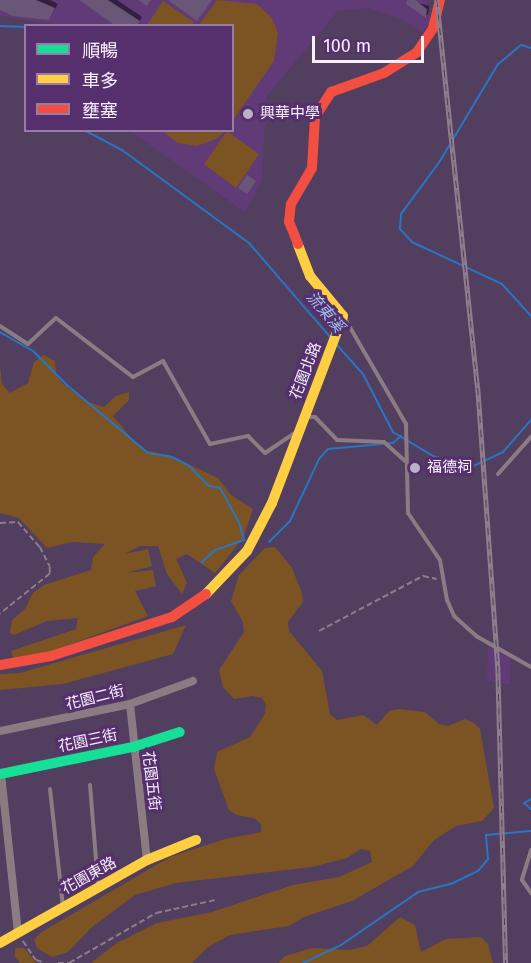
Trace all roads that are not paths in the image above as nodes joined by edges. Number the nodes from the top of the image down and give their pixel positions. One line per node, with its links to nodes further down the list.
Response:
1 (440, 0): 2 (street)
2 (343, 316): 4 (street, 花園北路); 7 (lane)
3 (0, 326): 5 (lane)
4 (304, 417): 5 (street, 花園北路); 7 (lane)
5 (299, 430): 9 (street, 花園北路)
6 (531, 437): 8 (lane)
7 (405, 461): 10 (lane)
8 (498, 474)
9 (0, 665)
10 (531, 667)
11 (193, 681): 12 (street, 花園二街)
12 (130, 704): 13 (street, 花園二街); 15 (street, 花園五街)
13 (0, 731)
14 (180, 732): 15 (street, 花園三街)
15 (133, 747): 16 (street, 花園三街); 21 (street, 花園五街)
16 (0, 774): 25 (street)
17 (90, 785): 22 (lane)
18 (50, 789): 24 (lane)
19 (196, 840): 21 (street, 花園東路)
20 (531, 850): 23 (lane)
21 (147, 860): 22 (street, 花園東路)
22 (98, 888): 24 (street, 花園東路)
23 (531, 894)
24 (63, 907): 25 (street, 花園東路)
25 (18, 933): 26 (street, 花園東路)
26 (0, 943)

